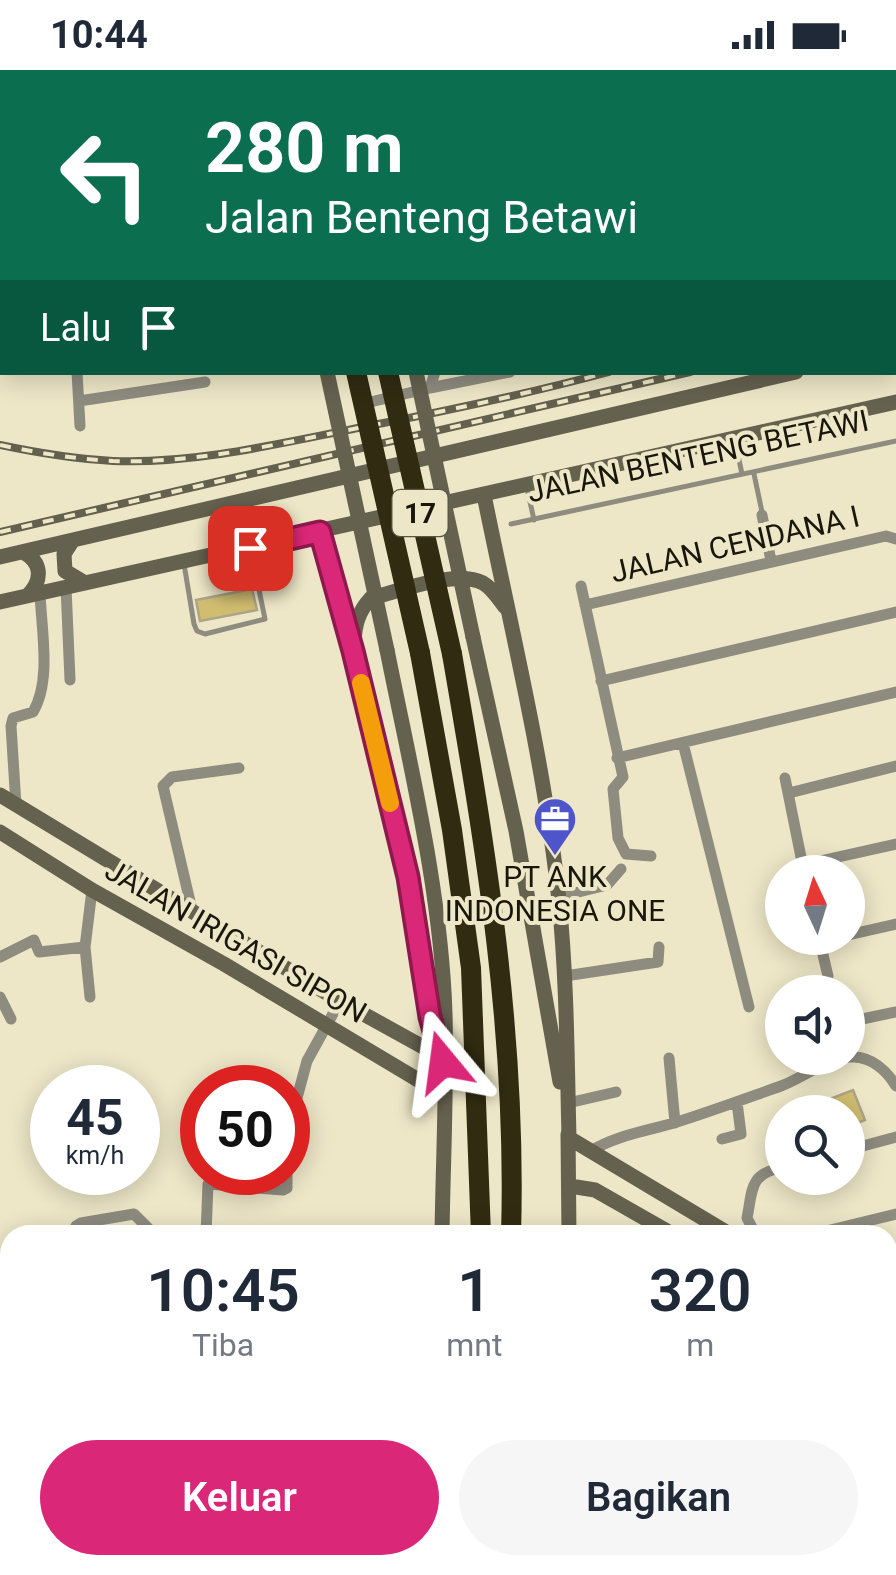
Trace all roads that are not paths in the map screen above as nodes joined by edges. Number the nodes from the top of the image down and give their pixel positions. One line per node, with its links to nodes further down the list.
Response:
1 (77, 375): 11 (street)
2 (328, 375): 75 (main road, bridge)
3 (357, 375): 97 (highway, 17, bridge)
4 (389, 375): 98 (highway, 17, bridge)
5 (417, 375): 86 (main road, bridge)
6 (434, 375): 10 (street)
7 (495, 375): 10 (street)
8 (783, 375): 26 (main road, JALAN BENTENG BETAWI)
9 (205, 382): 11 (street)
10 (430, 388): 13 (street)
11 (79, 401): 14 (street)
12 (896, 402): 15 (main road, JALAN BENTENG BETAWI)
13 (366, 404)
14 (80, 426)
15 (734, 438): 18 (lane); 19 (main road, JALAN BENTENG BETAWI)
16 (896, 441): 17 (lane, JALAN BENTENG BETAWI)
17 (754, 472): 18 (lane, JALAN BENTENG BETAWI); 21 (lane)
18 (742, 475): 22 (lane, JALAN BENTENG BETAWI)
19 (526, 485): 20 (main road, JALAN BENTENG BETAWI); 22 (lane)
20 (484, 495): 24 (main road, JALAN BENTENG BETAWI); 38 (main road)
21 (762, 515): 30 (street)
22 (534, 520): 23 (lane, JALAN BENTENG BETAWI)
23 (511, 524)
24 (320, 532): 27 (main road, JALAN BENTENG BETAWI); 40 (main road)
25 (896, 539): 30 (street, JALAN CENDANA I)
26 (73, 540): 28 (main road, JALAN BENTENG BETAWI); 32 (main road)
27 (250, 548): 31 (main road, JALAN BENTENG BETAWI); 31 (lane)
28 (22, 552): 29 (main road, JALAN BENTENG BETAWI); 35 (main road)
29 (0, 557)
30 (771, 561): 37 (street, JALAN CENDANA I)
31 (184, 563): 32 (main road, JALAN BENTENG BETAWI)
32 (85, 583): 34 (main road, JALAN BENTENG BETAWI)
33 (580, 586): 37 (street)
34 (66, 587): 35 (main road, JALAN BENTENG BETAWI); 41 (street)
35 (34, 594): 36 (main road, JALAN BENTENG BETAWI); 51 (street)
36 (0, 602)
37 (585, 605): 42 (street)
38 (507, 609): 40 (main road); 59 (main road)
39 (896, 612): 42 (street)
40 (353, 651): 75 (main road)
41 (70, 680)
42 (601, 682): 45 (street)
43 (896, 692): 44 (street)
44 (683, 743): 45 (street); 70 (street)
45 (617, 758): 56 (street)
46 (896, 766): 49 (street)
47 (239, 768): 60 (street)
48 (786, 778): 49 (street)
49 (789, 793): 54 (street)
50 (0, 796): 51 (main road, JALAN IRIGASI SIPON)
51 (24, 812): 52 (main road); 60 (main road, JALAN IRIGASI SIPON)
52 (10, 835): 58 (main road, JALAN IRIGASI SIPON)
53 (896, 844): 55 (street)
54 (800, 855)
55 (855, 855)
56 (651, 856)
57 (621, 870): 59 (street)
58 (92, 890): 63 (street); 74 (main road, JALAN IRIGASI SIPON)
59 (558, 897): 66 (main road)
60 (192, 910): 69 (main road, JALAN IRIGASI SIPON)
61 (896, 924): 62 (street)
62 (865, 932)
63 (85, 947): 65 (street); 68 (street)
64 (659, 948): 66 (street)
65 (0, 957)
66 (565, 976): 82 (main road)
67 (0, 997): 73 (street)
68 (90, 997)
69 (339, 1002): 74 (street); 75 (main road, JALAN IRIGASI SIPON)
70 (750, 1007)
71 (896, 1012): 72 (street)
72 (865, 1018)
73 (10, 1019)
74 (325, 1024): 77 (street); 80 (main road, JALAN IRIGASI SIPON)
75 (443, 1058): 80 (main road)
76 (669, 1058): 83 (street)
77 (306, 1065)
78 (896, 1086): 81 (street)
79 (616, 1092): 82 (street)
80 (445, 1094): 96 (main road)
81 (736, 1102): 83 (street); 85 (street)
82 (568, 1103): 86 (main road)
83 (675, 1123): 88 (street)
84 (896, 1137): 87 (street)
85 (722, 1139)
86 (569, 1142): 88 (main road); 90 (main road)
87 (865, 1145)
88 (589, 1152): 101 (main road)
89 (765, 1171): 102 (street)
90 (570, 1180): 99 (main road); 100 (main road)
91 (208, 1195): 95 (street)
92 (896, 1214): 103 (street)
93 (78, 1225): 94 (street)
94 (145, 1225)
95 (206, 1225)
96 (442, 1225)
97 (481, 1225)
98 (511, 1225)
99 (570, 1225)
100 (656, 1225)
101 (715, 1225)
102 (751, 1225)
103 (851, 1225)

